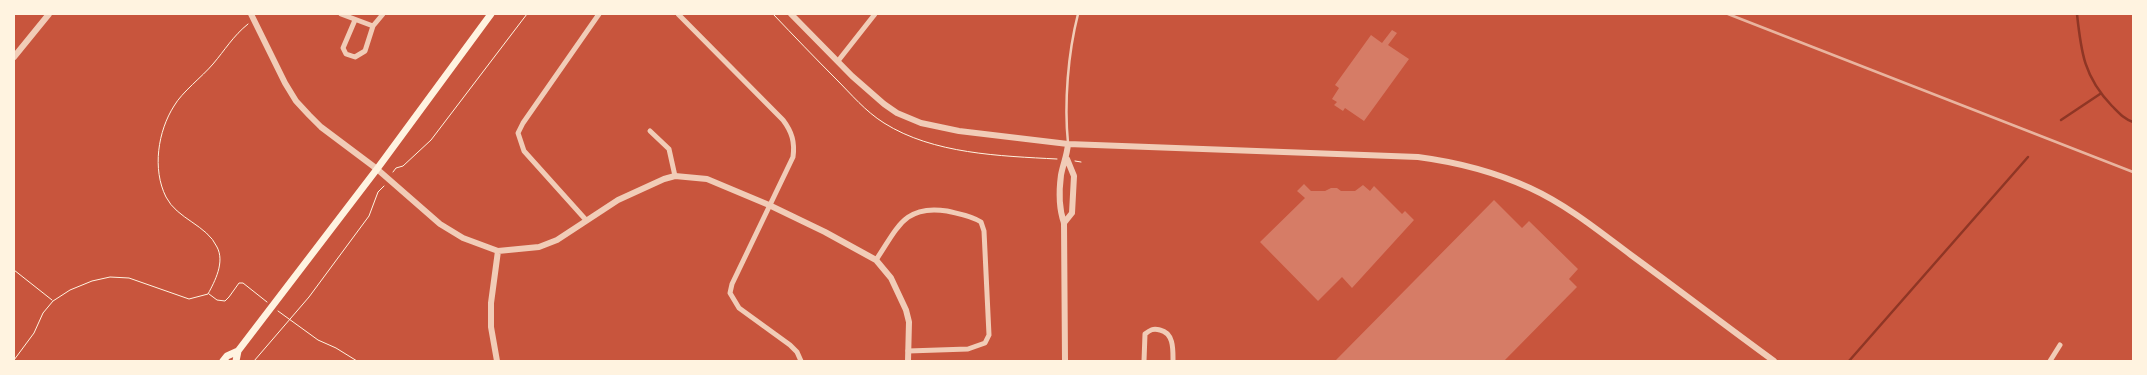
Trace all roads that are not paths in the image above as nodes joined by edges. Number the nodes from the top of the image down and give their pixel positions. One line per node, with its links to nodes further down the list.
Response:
1 (49, 14): 13 (street)
2 (341, 14): 11 (street)
3 (383, 14): 12 (street)
4 (491, 14): 18 (main road)
5 (599, 14): 21 (street)
6 (678, 14): 20 (street)
7 (791, 14): 14 (street)
8 (875, 14): 14 (street)
9 (1078, 14): 16 (lane)
10 (252, 15): 18 (street)
11 (355, 20): 12 (street); 12 (street)
12 (373, 26)
13 (14, 57)
14 (838, 61): 16 (street)
15 (650, 131): 19 (street)
16 (1068, 144): 17 (street); 36 (street)
17 (1067, 159): 22 (street); 22 (street)
18 (377, 169): 23 (street); 26 (main road)
19 (675, 176): 20 (street); 21 (street)
20 (769, 205): 24 (street); 31 (street)
21 (586, 220): 23 (street)
22 (1064, 223): 33 (street)
23 (498, 251): 30 (street)
24 (876, 260): 27 (street); 27 (street)
25 (2060, 345): 37 (street)
26 (238, 351): 28 (main road); 29 (main road)
27 (908, 351): 32 (street)
28 (223, 361)
29 (236, 361)
30 (497, 361)
31 (801, 361)
32 (908, 361)
33 (1065, 361)
34 (1144, 361): 35 (street)
35 (1173, 361)
36 (1774, 361)
37 (2050, 361)

